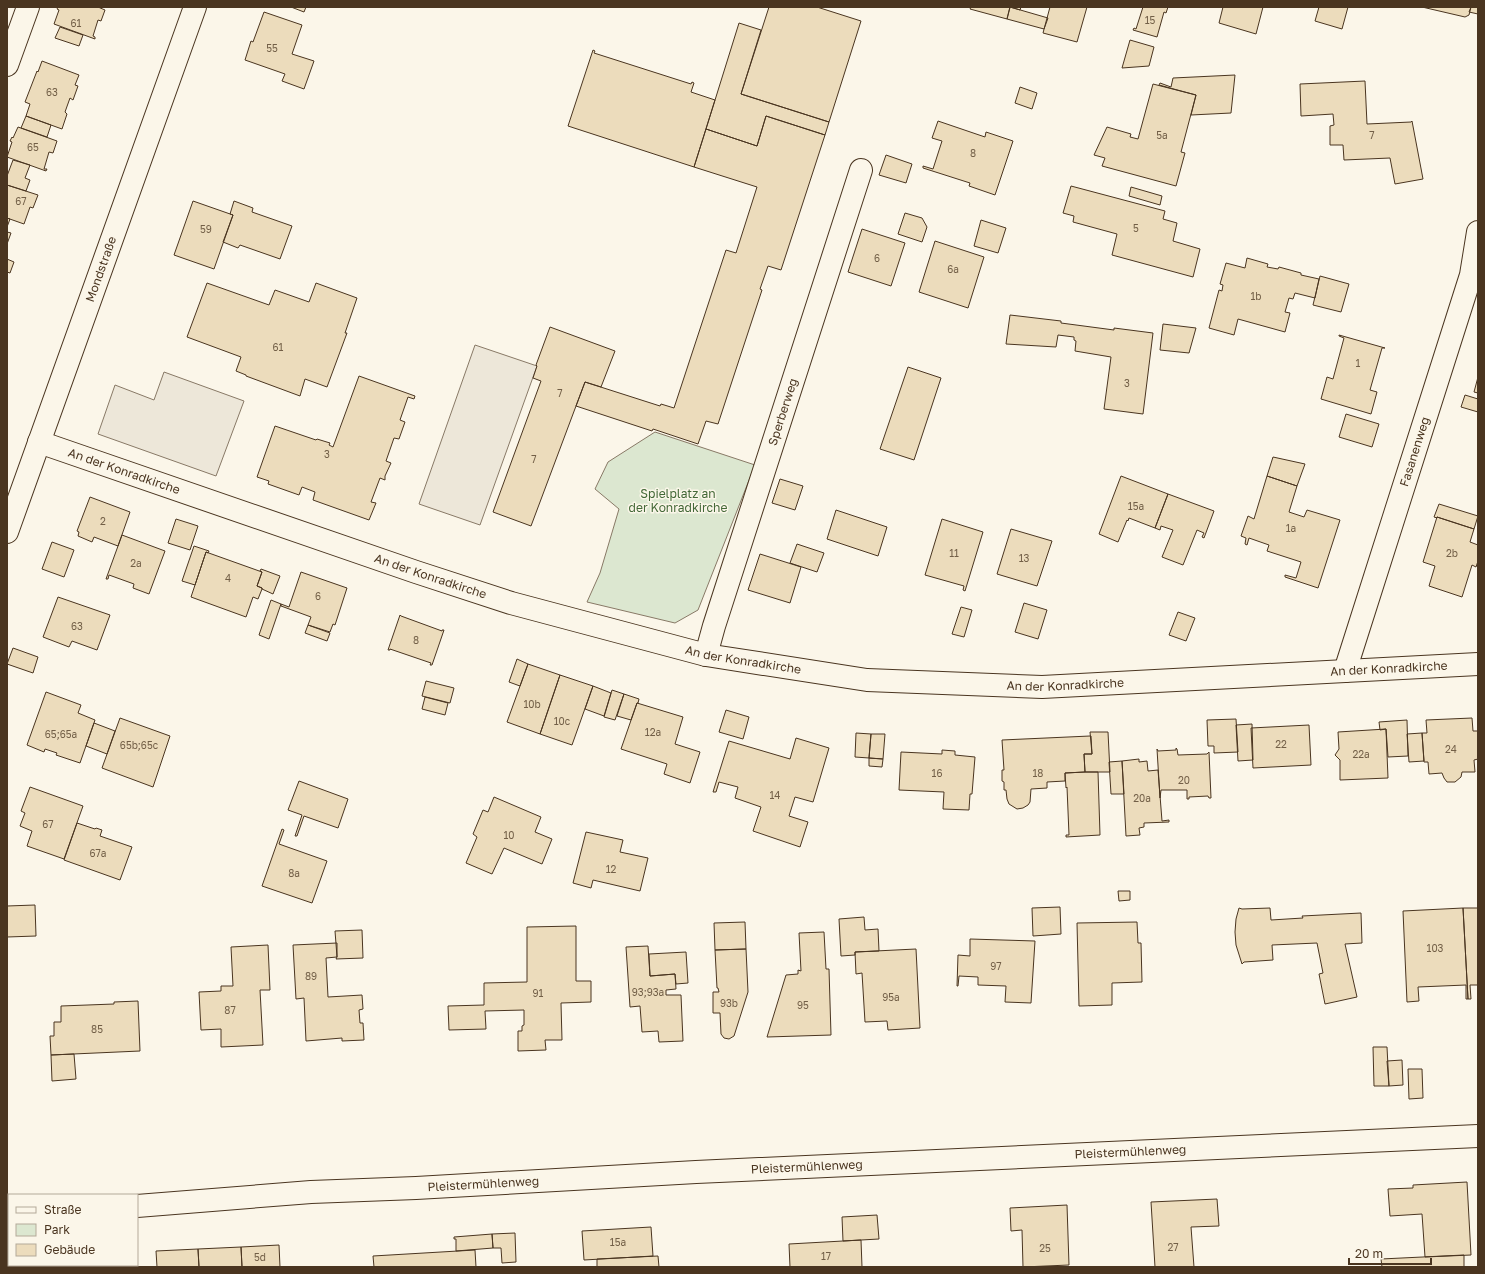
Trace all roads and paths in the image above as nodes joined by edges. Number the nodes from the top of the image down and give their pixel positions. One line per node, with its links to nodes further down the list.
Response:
1 (28, 7): 3 (street)
2 (195, 7): 6 (street, Mondstraße)
3 (9, 52)
4 (861, 170): 8 (street, Sperberweg)
5 (1478, 232): 10 (street, Fasanenweg)
6 (39, 442): 7 (street, Mondstraße); 8 (street, An der Konradkirche)
7 (7, 532)
8 (706, 655): 10 (street, An der Konradkirche)
9 (1478, 664): 10 (street, An der Konradkirche)
10 (1345, 671)
11 (1478, 1136): 12 (street, Pleistermühlenweg)
12 (138, 1206)

